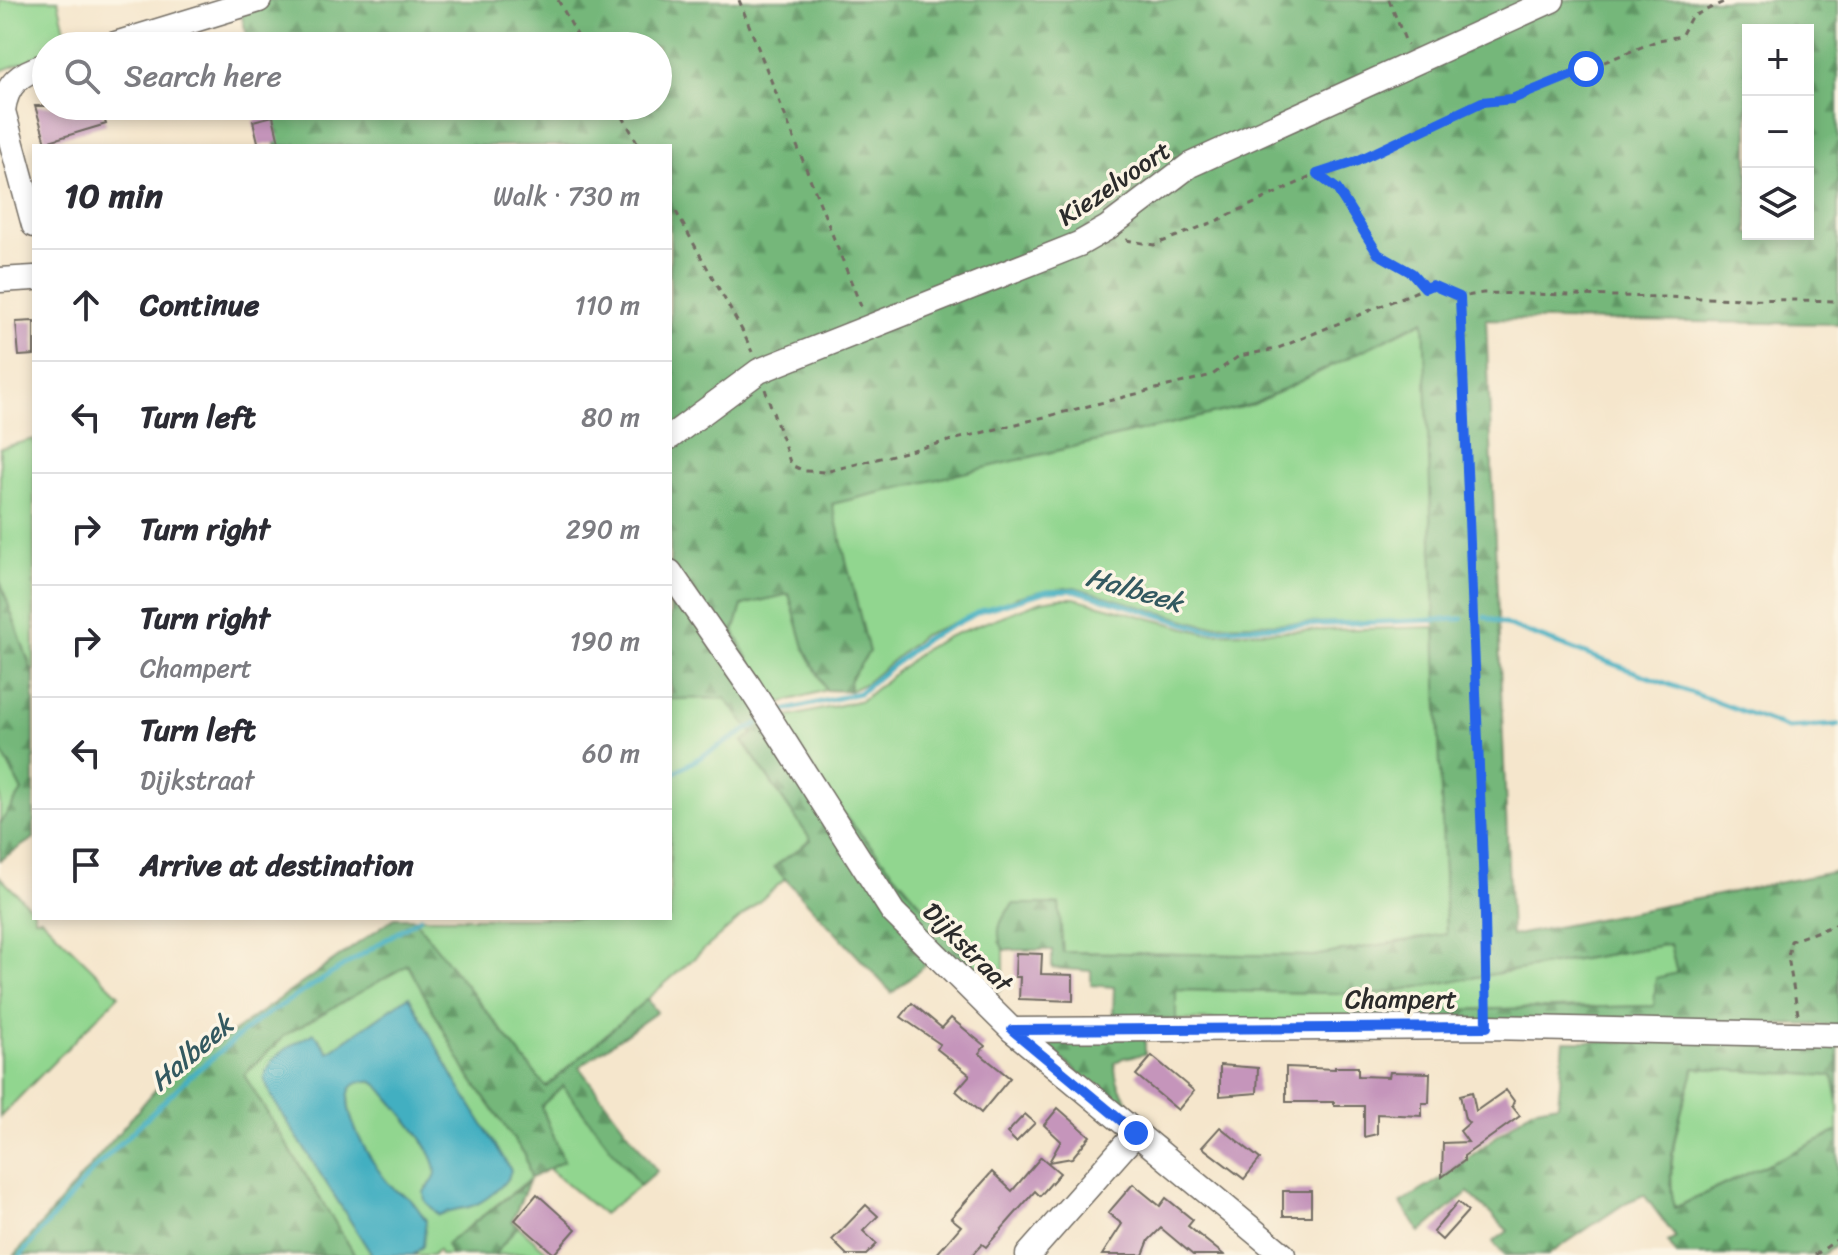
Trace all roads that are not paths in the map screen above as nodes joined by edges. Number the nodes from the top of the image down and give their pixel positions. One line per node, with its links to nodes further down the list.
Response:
1 (259, 0): 3 (street)
2 (1552, 0): 9 (street, Kiezelvoort)
3 (155, 32)
4 (32, 70): 5 (street)
5 (4, 91): 6 (street)
6 (32, 218)
7 (32, 278): 8 (street)
8 (0, 280)
9 (672, 436)
10 (672, 575): 11 (street, Dijkstraat)
11 (1012, 1030): 12 (street, Champert); 13 (street, Dijkstraat)
12 (1838, 1035)
13 (1136, 1133): 14 (street); 15 (street, Dijkstraat)
14 (1028, 1255)
15 (1283, 1255)

